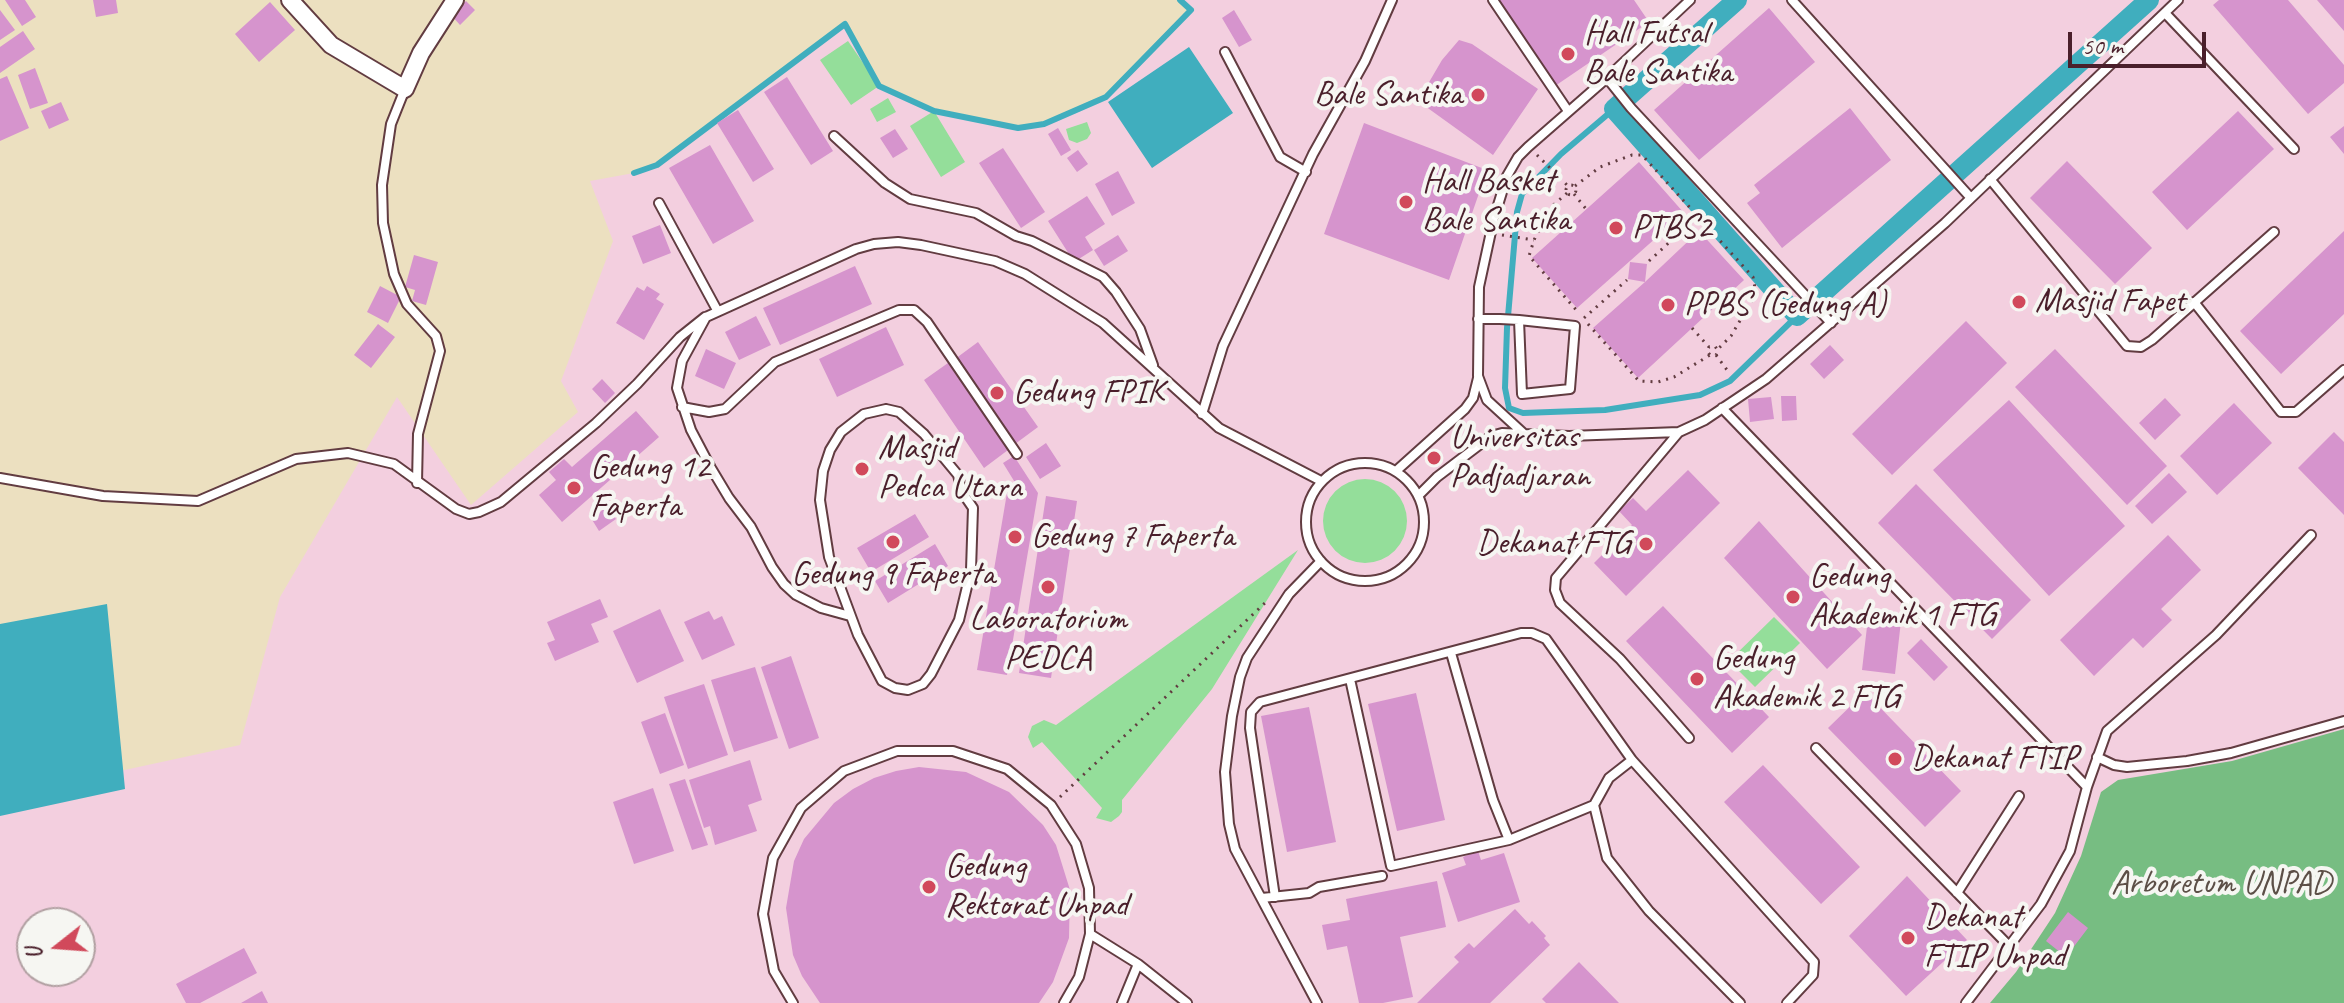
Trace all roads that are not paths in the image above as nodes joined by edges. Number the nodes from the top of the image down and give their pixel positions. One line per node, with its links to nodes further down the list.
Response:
1 (290, 0): 11 (street)
2 (455, 0): 11 (street)
3 (1392, 0): 15 (lane)
4 (1493, 0): 12 (lane)
5 (1690, 0): 10 (lane)
6 (1792, 0): 17 (lane)
7 (2178, 0): 8 (lane)
8 (2165, 13): 14 (lane); 16 (lane)
9 (1225, 52): 15 (lane)
10 (1607, 78): 12 (lane); 25 (lane)
11 (405, 89): 38 (lane)
12 (1568, 111): 23 (lane)
13 (834, 136): 26 (lane)
14 (2294, 149)
15 (1306, 172): 31 (lane)
16 (1990, 179): 17 (lane); 20 (lane)
17 (1967, 194): 25 (lane)
18 (659, 203): 21 (lane)
19 (2274, 232): 20 (lane)
20 (2194, 302): 27 (lane)
21 (717, 310): 22 (lane); 26 (lane)
22 (706, 317): 29 (lane); 38 (lane)
23 (1478, 319): 24 (lane); 28 (lane)
24 (1517, 320): 24 (lane)
25 (1831, 323): 30 (lane)
26 (1155, 368): 31 (lane)
27 (2344, 370)
28 (1478, 376): 33 (lane); 35 (lane)
29 (682, 407): 34 (lane); 42 (lane)
30 (1722, 408): 32 (lane); 50 (lane)
31 (1202, 414): 37 (lane)
32 (1679, 432): 33 (lane); 46 (lane)
33 (1523, 434): 39 (lane)
34 (1017, 454)
35 (1396, 471): 37 (lane); 39 (lane)
36 (0, 478): 38 (lane)
37 (1321, 481): 41 (lane)
38 (417, 483)
39 (1419, 495): 41 (lane)
40 (2311, 535): 48 (lane)
41 (1321, 561): 57 (lane)
42 (850, 616): 42 (lane)
43 (1451, 653): 44 (lane); 49 (lane); 53 (lane)
44 (1350, 679): 53 (lane); 56 (lane)
45 (2344, 721): 48 (lane)
46 (1689, 738)
47 (1816, 748): 55 (lane)
48 (2097, 757): 50 (lane)
49 (1632, 760): 52 (lane); 67 (lane)
50 (2087, 787): 59 (lane)
51 (2019, 796): 55 (lane)
52 (1594, 805): 53 (lane); 66 (lane)
53 (1509, 840)
54 (1382, 876): 56 (lane)
55 (1957, 893): 59 (lane)
56 (1275, 897): 57 (lane)
57 (1262, 898): 65 (lane)
58 (1090, 934): 60 (lane); 61 (lane); 62 (lane)
59 (2010, 947): 68 (lane)
60 (1138, 964): 63 (lane); 64 (lane)
61 (793, 1003)
62 (1064, 1003)
63 (1122, 1003)
64 (1187, 1003)
65 (1317, 1003)
66 (1740, 1003)
67 (1787, 1003)
68 (1966, 1003)

